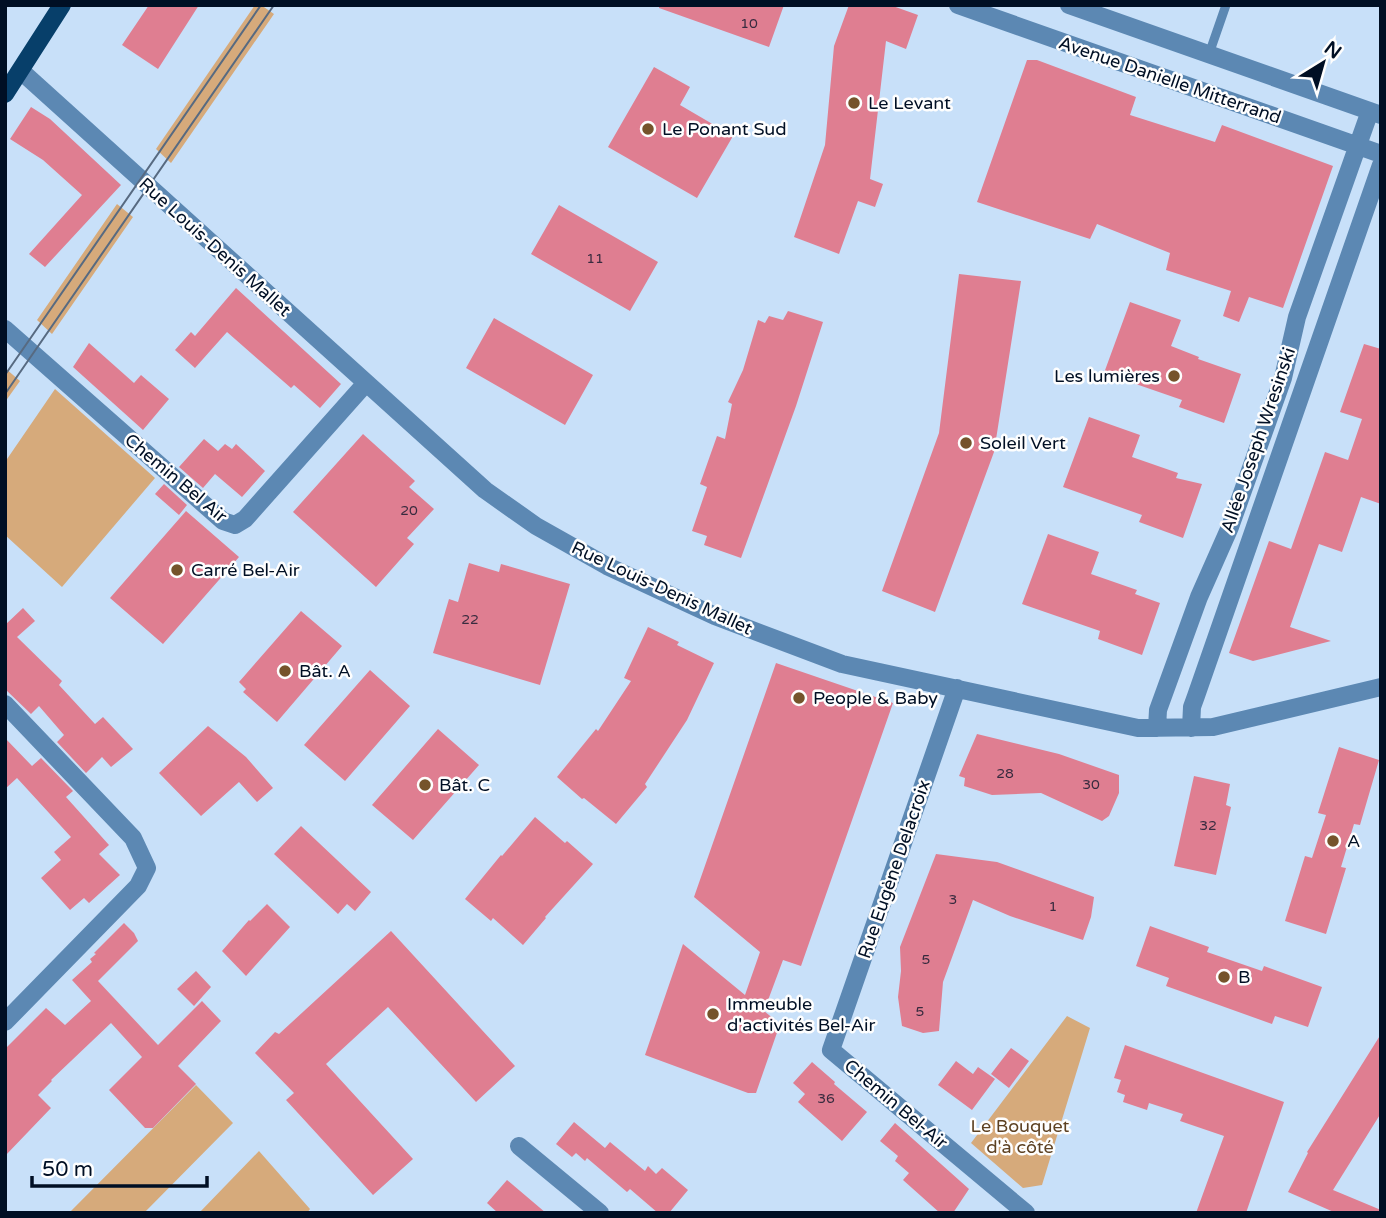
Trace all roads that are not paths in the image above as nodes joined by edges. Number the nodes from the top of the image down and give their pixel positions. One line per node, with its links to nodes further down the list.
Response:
1 (62, 5): 6 (main road)
2 (958, 5): 9 (street, Avenue Danielle Mitterrand)
3 (1069, 5): 5 (street, Avenue Danielle Mitterrand)
4 (1226, 5): 5 (lane)
5 (1209, 54): 8 (street, Avenue Danielle Mitterrand)
6 (20, 71): 7 (main road); 13 (street, Rue Louis-Denis Mallet)
7 (5, 94)
8 (1375, 113): 9 (street, Allée Joseph Wresinski)
9 (1358, 146): 10 (street, Avenue Danielle Mitterrand); 17 (street, Allée Joseph Wresinski)
10 (1381, 154)
11 (1381, 165): 18 (street, Allée Joseph Wresinski)
12 (5, 329): 13 (street, Chemin Bel Air)
13 (366, 383): 15 (street, Rue Louis-Denis Mallet)
14 (1381, 687): 18 (street, Rue Louis-Denis Mallet)
15 (957, 688): 17 (street, Rue Louis-Denis Mallet); 20 (street, Rue Eugène Delacroix)
16 (5, 704): 19 (street)
17 (1157, 728): 18 (street, Rue Louis-Denis Mallet)
18 (1191, 728)
19 (5, 1022)
20 (831, 1050): 23 (street, Chemin Bel-Air)
21 (519, 1146): 22 (street)
22 (600, 1213)
23 (1026, 1213)

